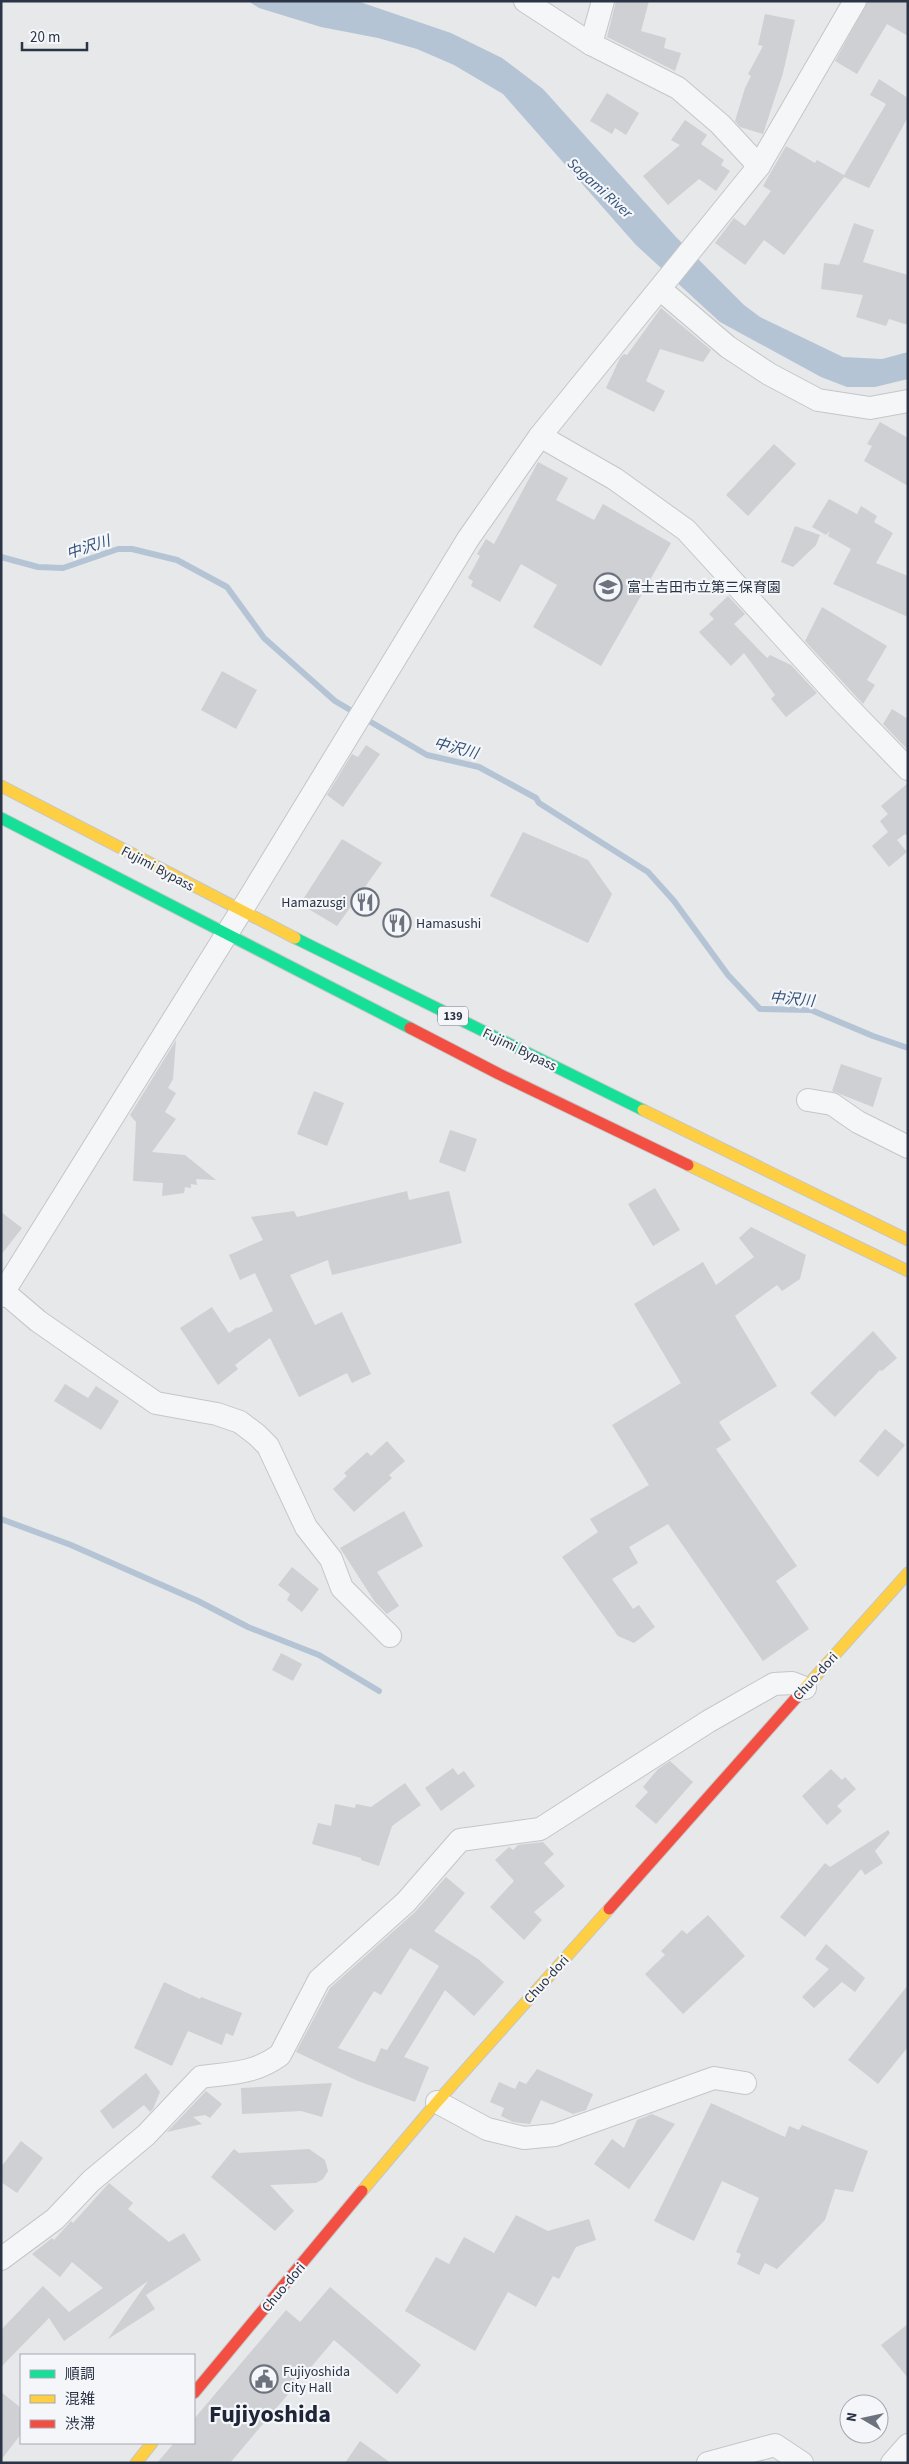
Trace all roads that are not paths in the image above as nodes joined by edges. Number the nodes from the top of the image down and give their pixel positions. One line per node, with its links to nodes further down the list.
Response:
1 (525, 1): 4 (street)
2 (603, 1): 4 (street)
3 (855, 1): 5 (street)
4 (591, 44): 5 (street)
5 (759, 166): 6 (street)
6 (660, 289): 7 (street); 8 (street)
7 (908, 401)
8 (540, 436): 9 (street); 12 (street)
9 (908, 769)
10 (1, 786): 12 (main road, Fujimi Bypass / 139)
11 (1, 818): 13 (main road, Fujimi Bypass / 139)
12 (240, 911): 13 (street); 16 (main road, Fujimi Bypass / 139)
13 (226, 934): 17 (main road, Fujimi Bypass / 139); 18 (street)
14 (808, 1100): 15 (street)
15 (908, 1147)
16 (908, 1240)
17 (908, 1271)
18 (3, 1294): 20 (street)
19 (908, 1573): 21 (main road, Chuo-dori)
20 (390, 1636)
21 (805, 1688): 23 (main road, Chuo-dori); 24 (street)
22 (745, 2083): 23 (street)
23 (437, 2102): 25 (main road, Chuo-dori)
24 (1, 2259)
25 (195, 2392)
26 (151, 2444): 28 (main road)
27 (908, 2445): 31 (street)
28 (136, 2463)
29 (708, 2463): 30 (street)
30 (802, 2463)
31 (892, 2463)

